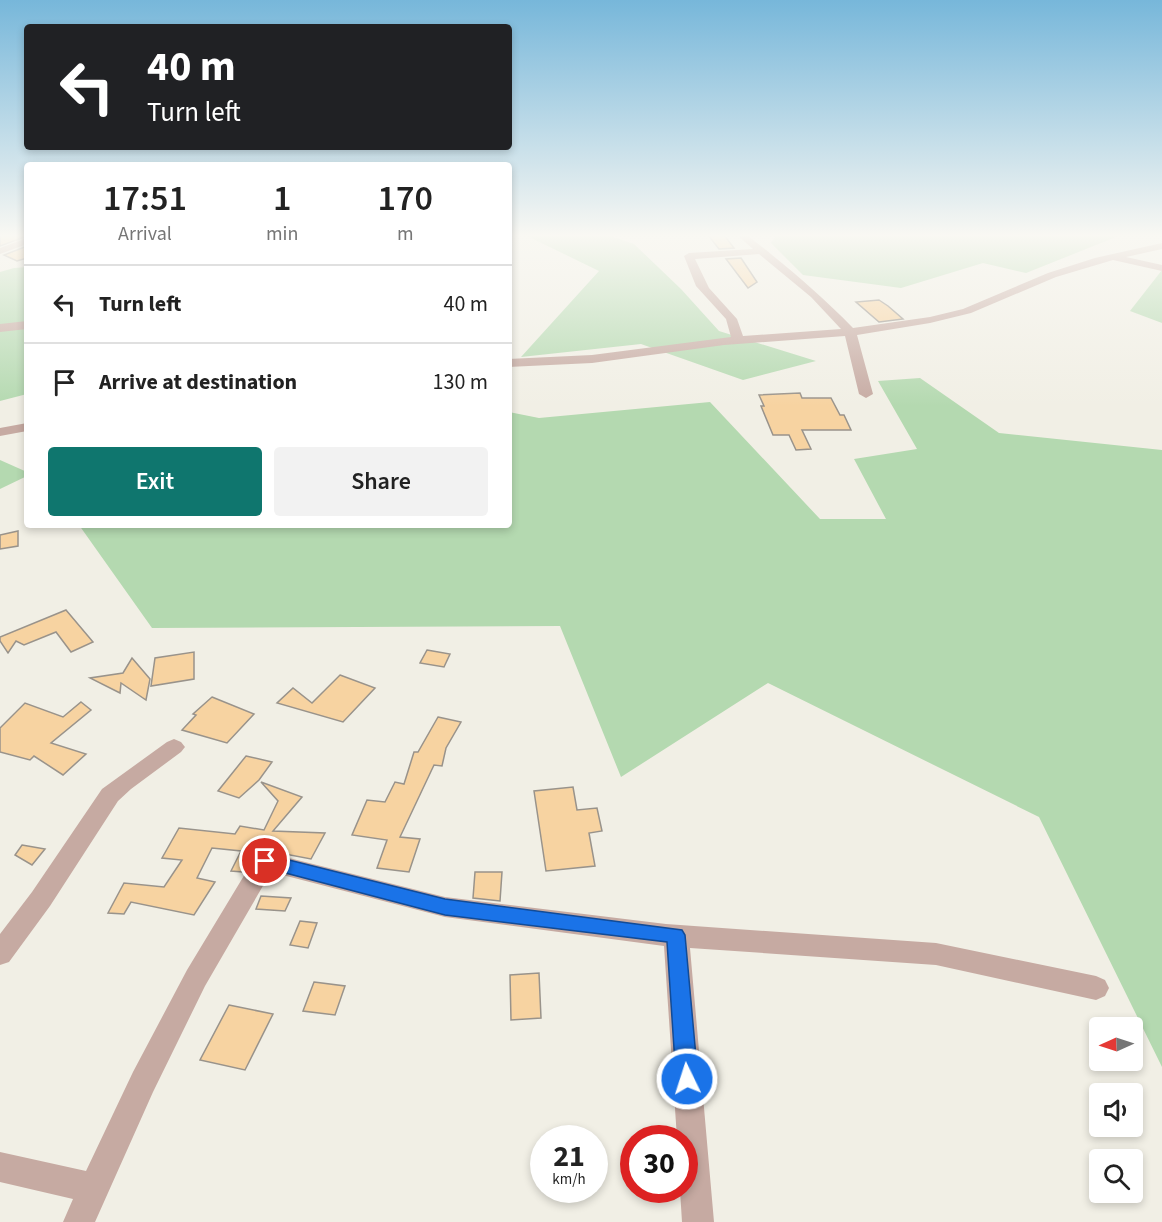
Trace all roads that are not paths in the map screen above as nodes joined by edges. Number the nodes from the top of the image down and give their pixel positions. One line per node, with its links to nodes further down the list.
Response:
1 (707, 292): 7 (street)
2 (811, 292): 6 (street)
3 (1010, 292): 6 (street)
4 (24, 325): 5 (street)
5 (0, 328)
6 (850, 332): 7 (street); 9 (street)
7 (737, 340): 8 (street)
8 (512, 363)
9 (866, 394)
10 (24, 428): 11 (street)
11 (0, 432)
12 (174, 747): 14 (street)
13 (676, 935): 15 (street); 17 (street); 19 (street)
14 (0, 954)
15 (1096, 988)
16 (0, 1167): 17 (street)
17 (92, 1188): 18 (street)
18 (79, 1222)
19 (698, 1222)

